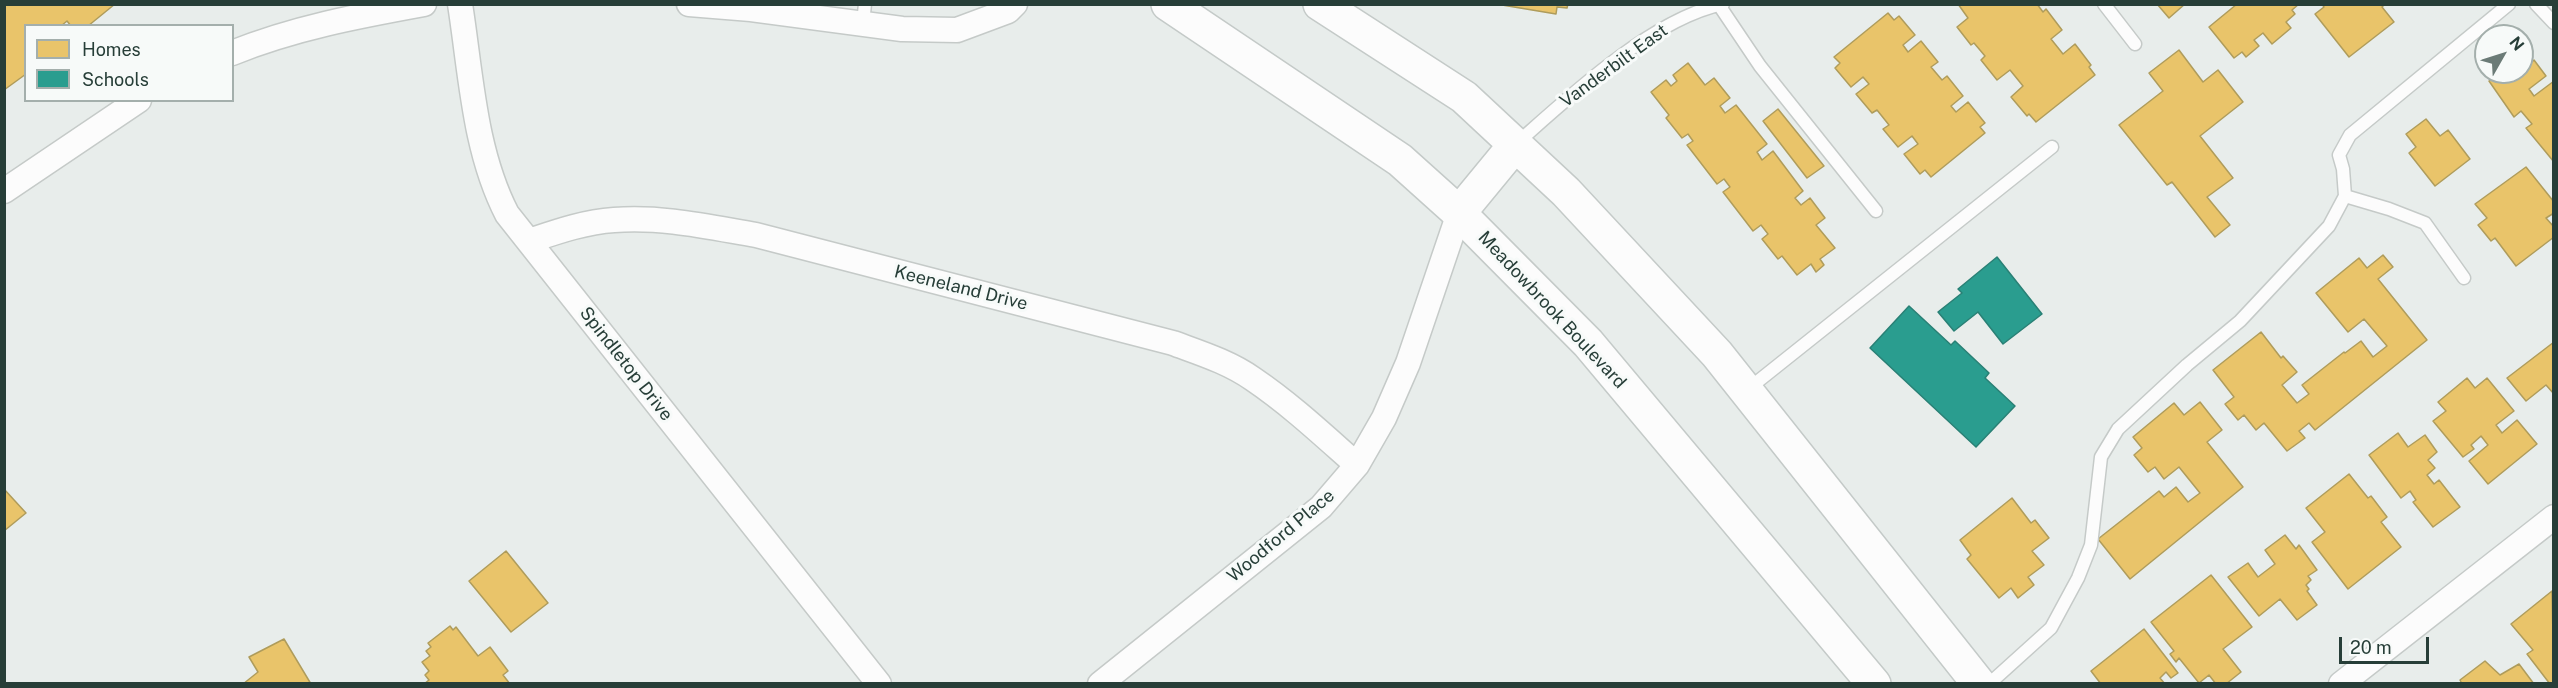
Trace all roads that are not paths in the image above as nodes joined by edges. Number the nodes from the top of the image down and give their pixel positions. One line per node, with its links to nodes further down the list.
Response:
1 (424, 4): 14 (street)
2 (460, 4): 22 (street, Spindletop Drive)
3 (689, 4): 11 (street)
4 (1015, 4): 11 (street)
5 (1168, 4): 21 (main road, Meadowbrook Boulevard)
6 (1320, 4): 16 (main road)
7 (2104, 4): 13 (lane)
8 (2510, 4): 19 (lane)
9 (2536, 4): 12 (lane)
10 (1721, 5): 16 (lane, Vanderbilt East); 20 (lane)
11 (864, 14)
12 (2553, 23)
13 (2134, 44)
14 (234, 53)
15 (136, 102): 18 (street)
16 (1515, 145): 21 (main road); 24 (main road)
17 (2052, 147): 24 (lane)
18 (4, 191)
19 (2345, 196): 23 (lane); 31 (lane)
20 (1876, 211)
21 (1460, 213): 25 (street, Woodford Place); 29 (main road, Meadowbrook Boulevard)
22 (529, 241): 25 (street, Keeneland Drive); 27 (street, Spindletop Drive)
23 (2464, 278)
24 (1746, 391): 30 (main road)
25 (1357, 465): 28 (street, Woodford Place)
26 (2553, 517): 32 (street)
27 (879, 684)
28 (1100, 684)
29 (1874, 684)
30 (1979, 684)
31 (1989, 684)
32 (2341, 684)

